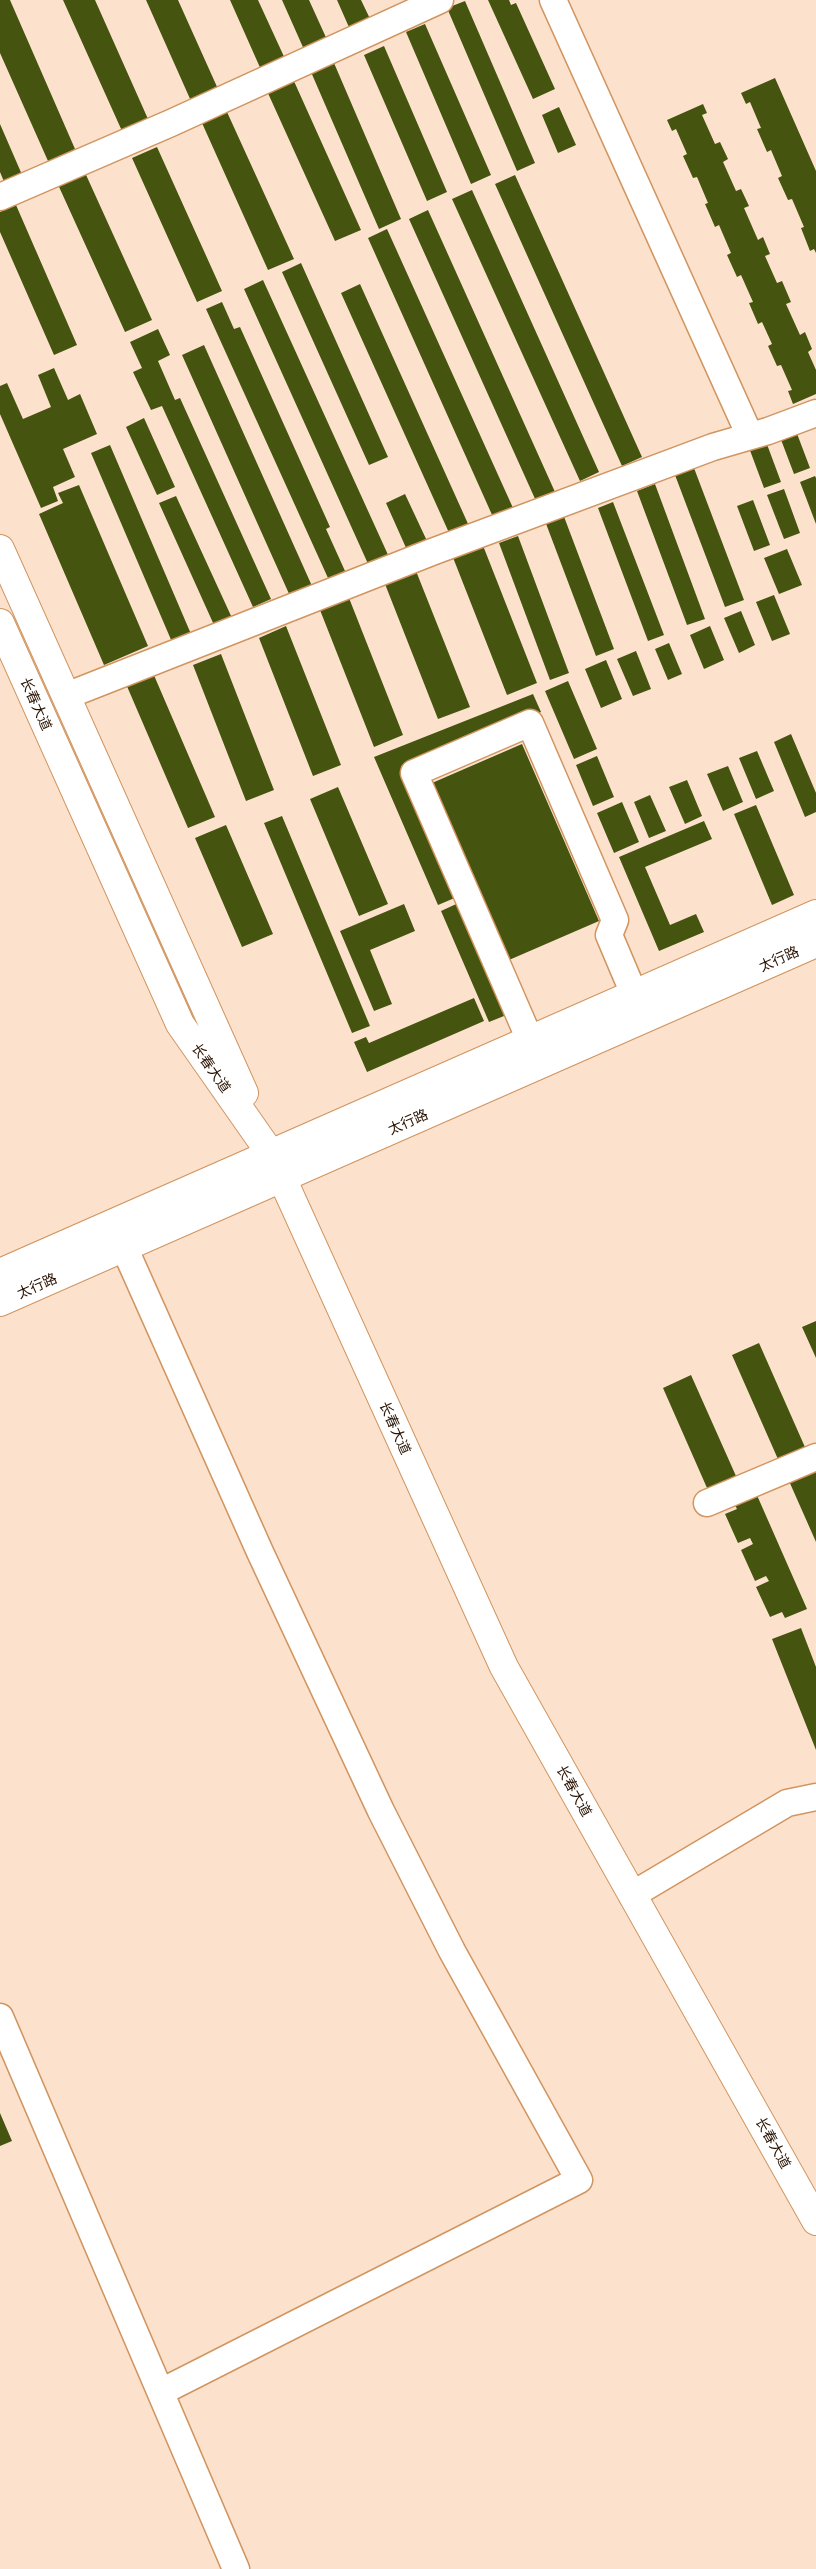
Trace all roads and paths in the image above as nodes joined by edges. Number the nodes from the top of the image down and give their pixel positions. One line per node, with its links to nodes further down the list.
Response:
1 (440, 0): 3 (street)
2 (553, 0): 5 (street)
3 (0, 197)
4 (816, 413): 5 (street)
5 (750, 436): 8 (street)
6 (0, 549): 8 (main road)
7 (0, 623): 13 (main road, 长春大道)
8 (66, 696): 13 (main road)
9 (816, 914): 11 (main road, 太行路)
10 (816, 943): 13 (main road, 太行路)
11 (634, 994): 12 (main road, 太行路); 12 (street)
12 (530, 1040): 13 (main road, 太行路)
13 (276, 1166): 14 (main road, 太行路); 15 (main road, 太行路); 20 (main road, 长春大道)
14 (124, 1247): 16 (main road, 太行路); 23 (street)
15 (0, 1273)
16 (0, 1302)
17 (816, 1458): 18 (street)
18 (707, 1503)
19 (816, 1797): 20 (street)
20 (632, 1895): 22 (main road, 长春大道)
21 (0, 2017): 23 (street)
22 (816, 2220)
23 (161, 2392): 24 (street)
24 (236, 2569)

